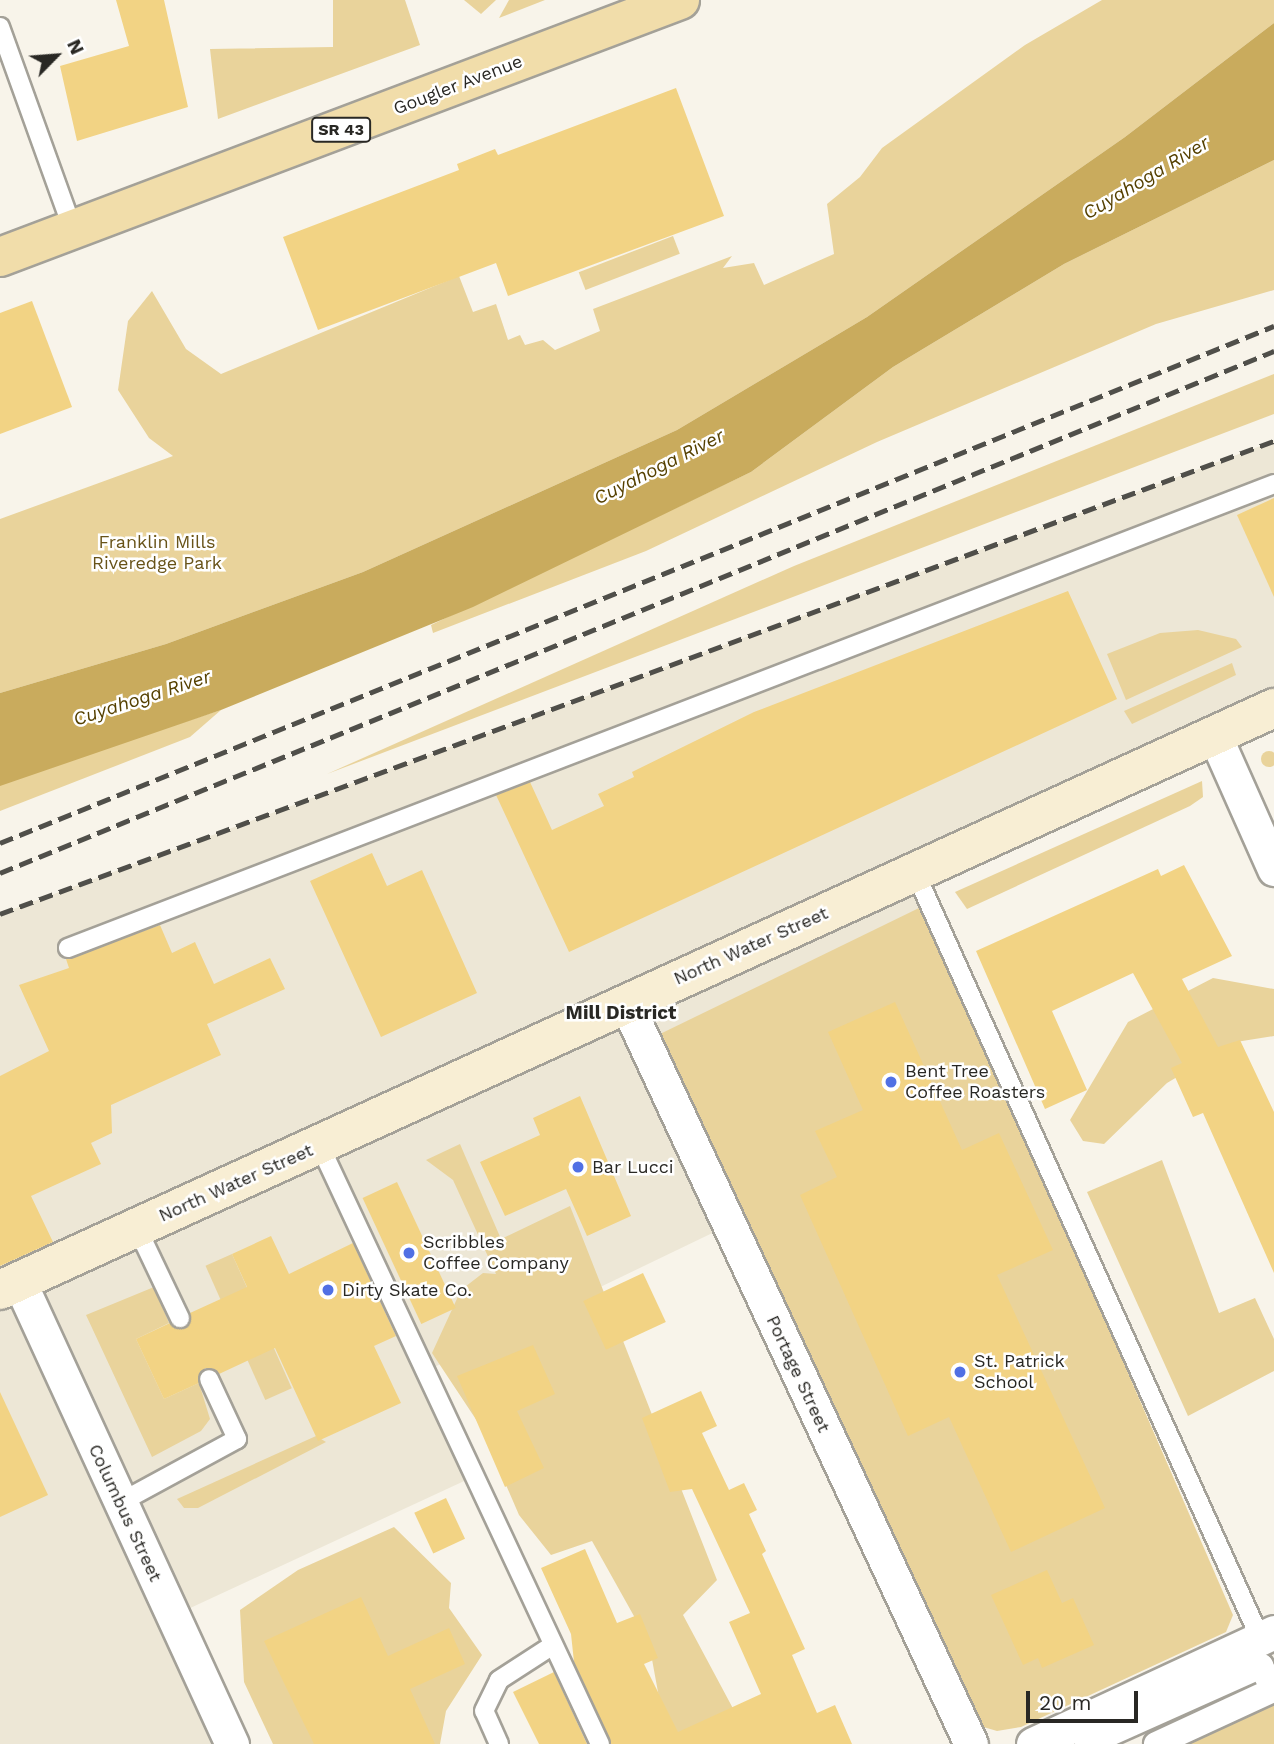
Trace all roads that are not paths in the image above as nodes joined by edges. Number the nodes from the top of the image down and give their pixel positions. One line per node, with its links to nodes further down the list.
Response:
1 (680, 0): 3 (main road, Gougler Avenue / SR 43)
2 (0, 27): 3 (lane)
3 (73, 230): 4 (main road, Gougler Avenue / SR 43)
4 (0, 257)
5 (1274, 484): 10 (lane)
6 (1274, 708): 7 (main road, North Water Street)
7 (1214, 734): 8 (street); 9 (main road, North Water Street)
8 (1274, 869)
9 (915, 872): 11 (main road, North Water Street); 18 (lane)
10 (68, 948)
11 (626, 1003): 12 (main road, North Water Street); 23 (street, Portage Street)
12 (320, 1146): 13 (main road, North Water Street); 19 (lane)
13 (137, 1228): 14 (main road, North Water Street); 15 (lane)
14 (9, 1285): 17 (street, Columbus Street)
15 (180, 1318)
16 (209, 1378): 17 (lane)
17 (121, 1502): 20 (street, Columbus Street)
18 (1267, 1635): 24 (street)
19 (553, 1644): 21 (lane); 22 (lane)
20 (232, 1744)
21 (499, 1744)
22 (600, 1744)
23 (971, 1744)
24 (1033, 1744)
25 (1087, 1744): 26 (street)
26 (1156, 1744)

